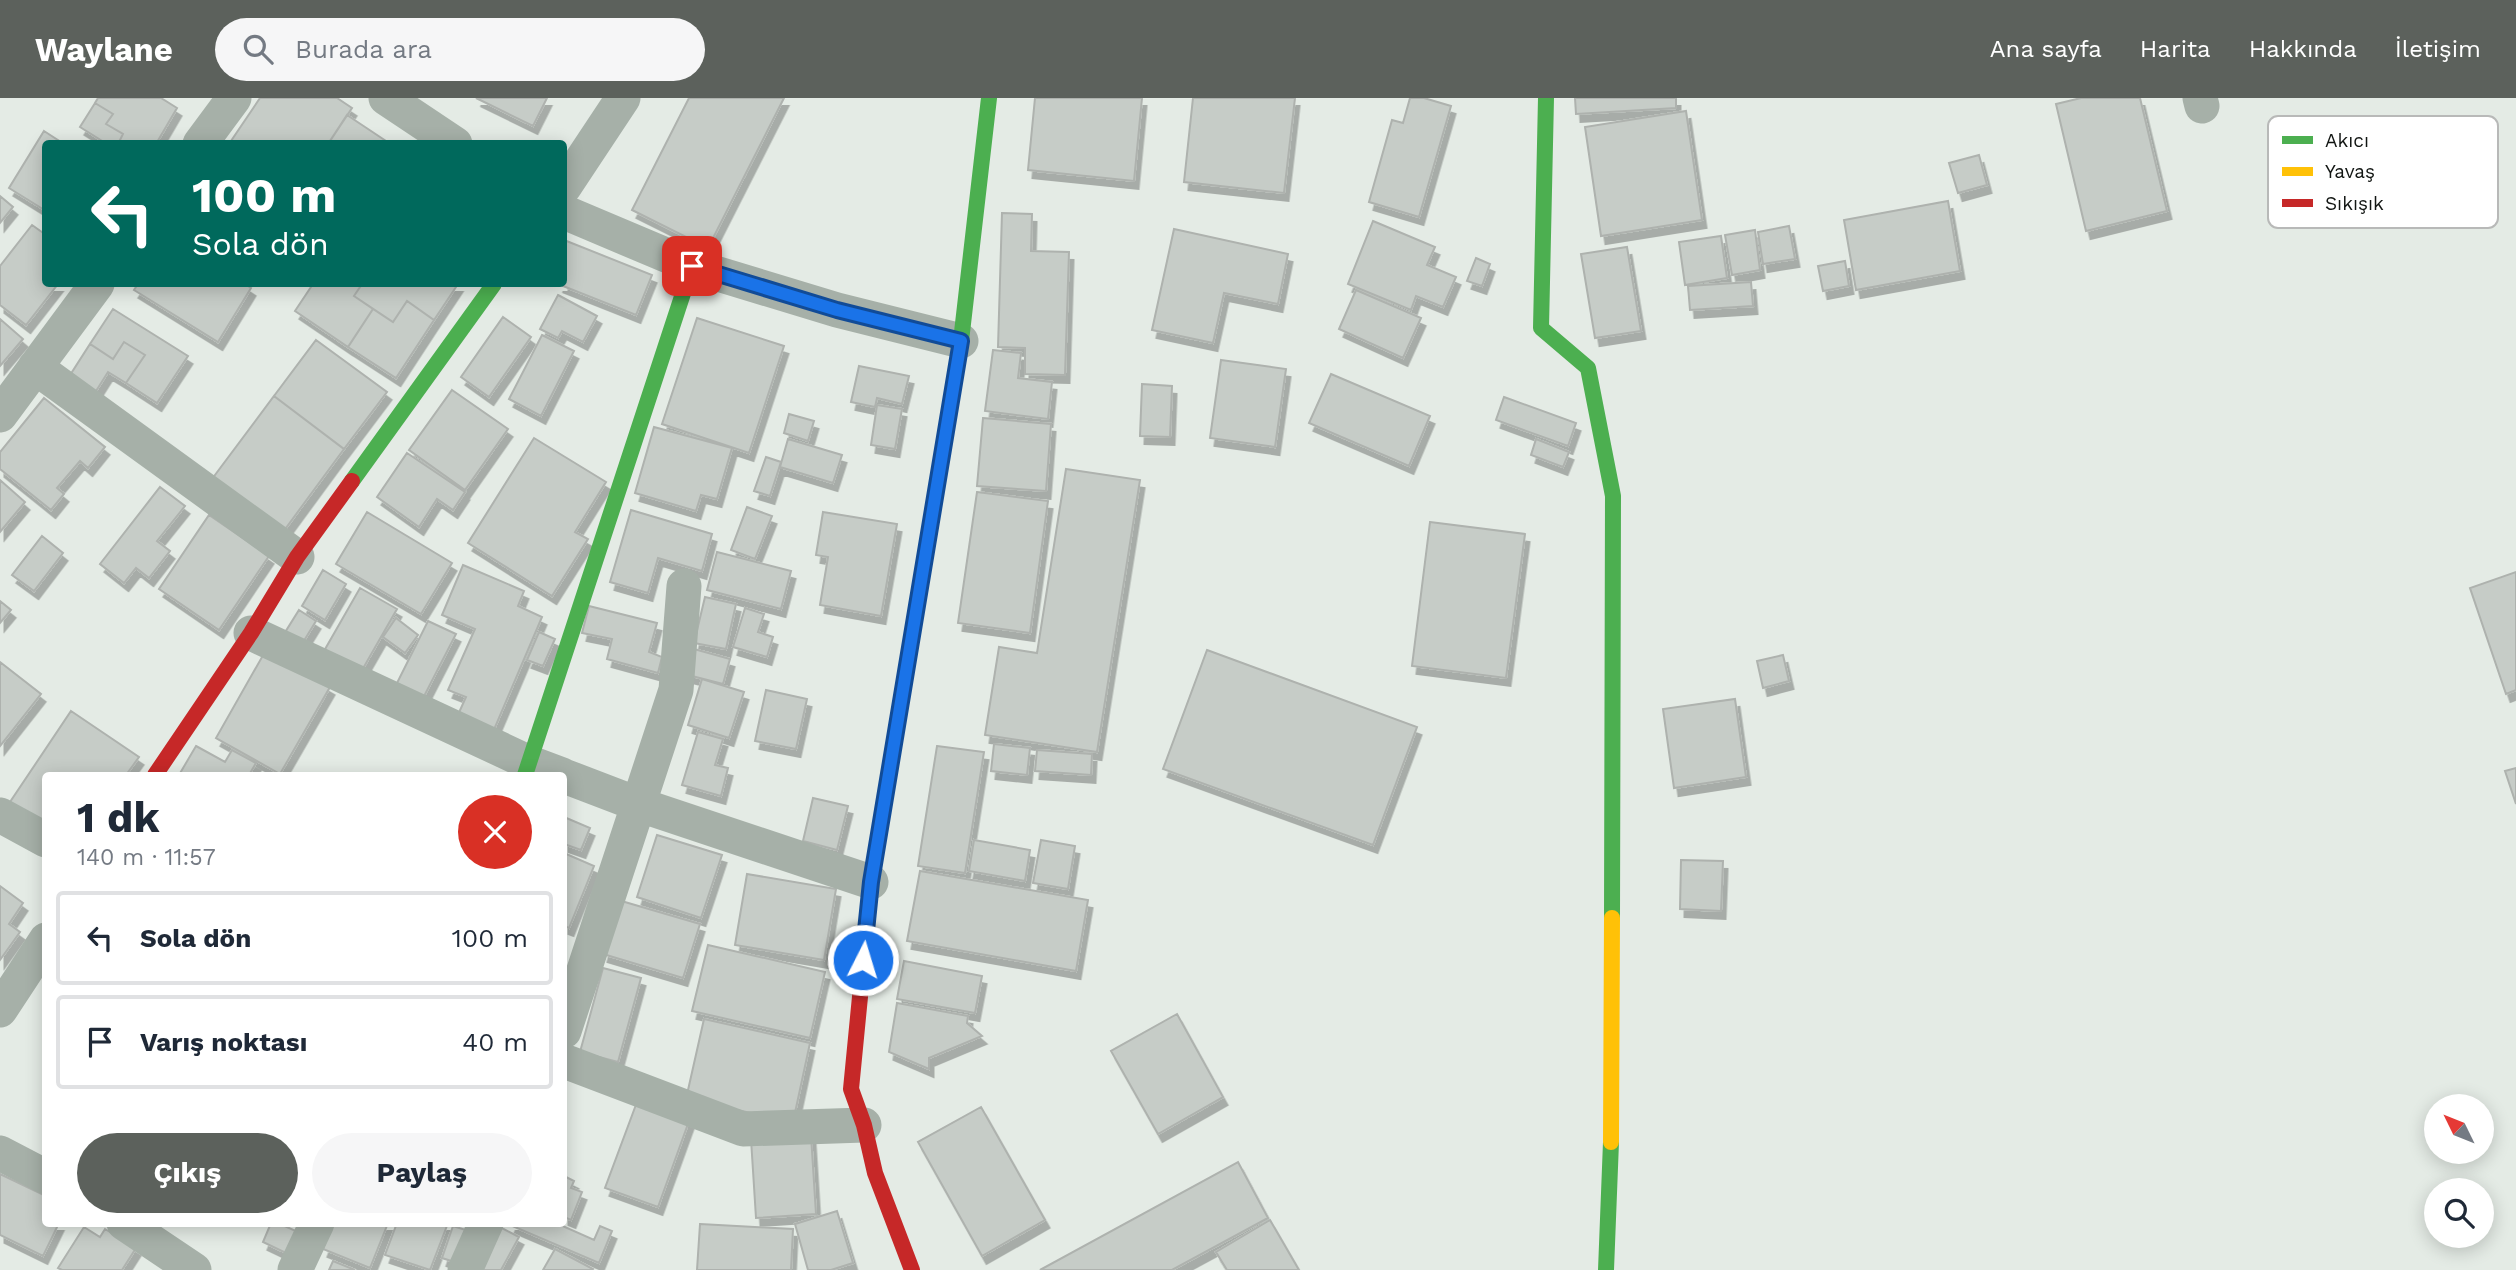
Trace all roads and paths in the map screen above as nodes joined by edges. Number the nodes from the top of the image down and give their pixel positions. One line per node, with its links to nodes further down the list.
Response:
1 (234, 98): 6 (street)
2 (386, 98): 7 (street)
3 (623, 98): 8 (street)
4 (989, 98): 13 (street)
5 (1546, 98): 40 (street)
6 (203, 140)
7 (449, 140)
8 (567, 182)
9 (567, 213): 10 (street)
10 (692, 266): 13 (street); 20 (street)
11 (95, 287): 14 (street)
12 (493, 287): 16 (street)
13 (961, 341): 25 (street)
14 (35, 367): 15 (street); 16 (street)
15 (0, 415)
16 (297, 557): 18 (street)
17 (684, 586): 22 (street)
18 (251, 633): 19 (street); 20 (street)
19 (157, 772)
20 (545, 772)
21 (567, 780): 22 (street)
22 (640, 805): 25 (street); 28 (street)
23 (0, 815): 24 (street)
24 (42, 838)
25 (871, 882): 30 (street)
26 (42, 946): 27 (street)
27 (0, 1010)
28 (567, 1022)
29 (567, 1062): 30 (street)
30 (864, 1125): 39 (street)
31 (0, 1153): 32 (street)
32 (42, 1175)
33 (130, 1227): 36 (street)
34 (315, 1227): 37 (street)
35 (484, 1227): 38 (street)
36 (194, 1270)
37 (295, 1270)
38 (465, 1270)
39 (912, 1270)
40 (1606, 1270)

